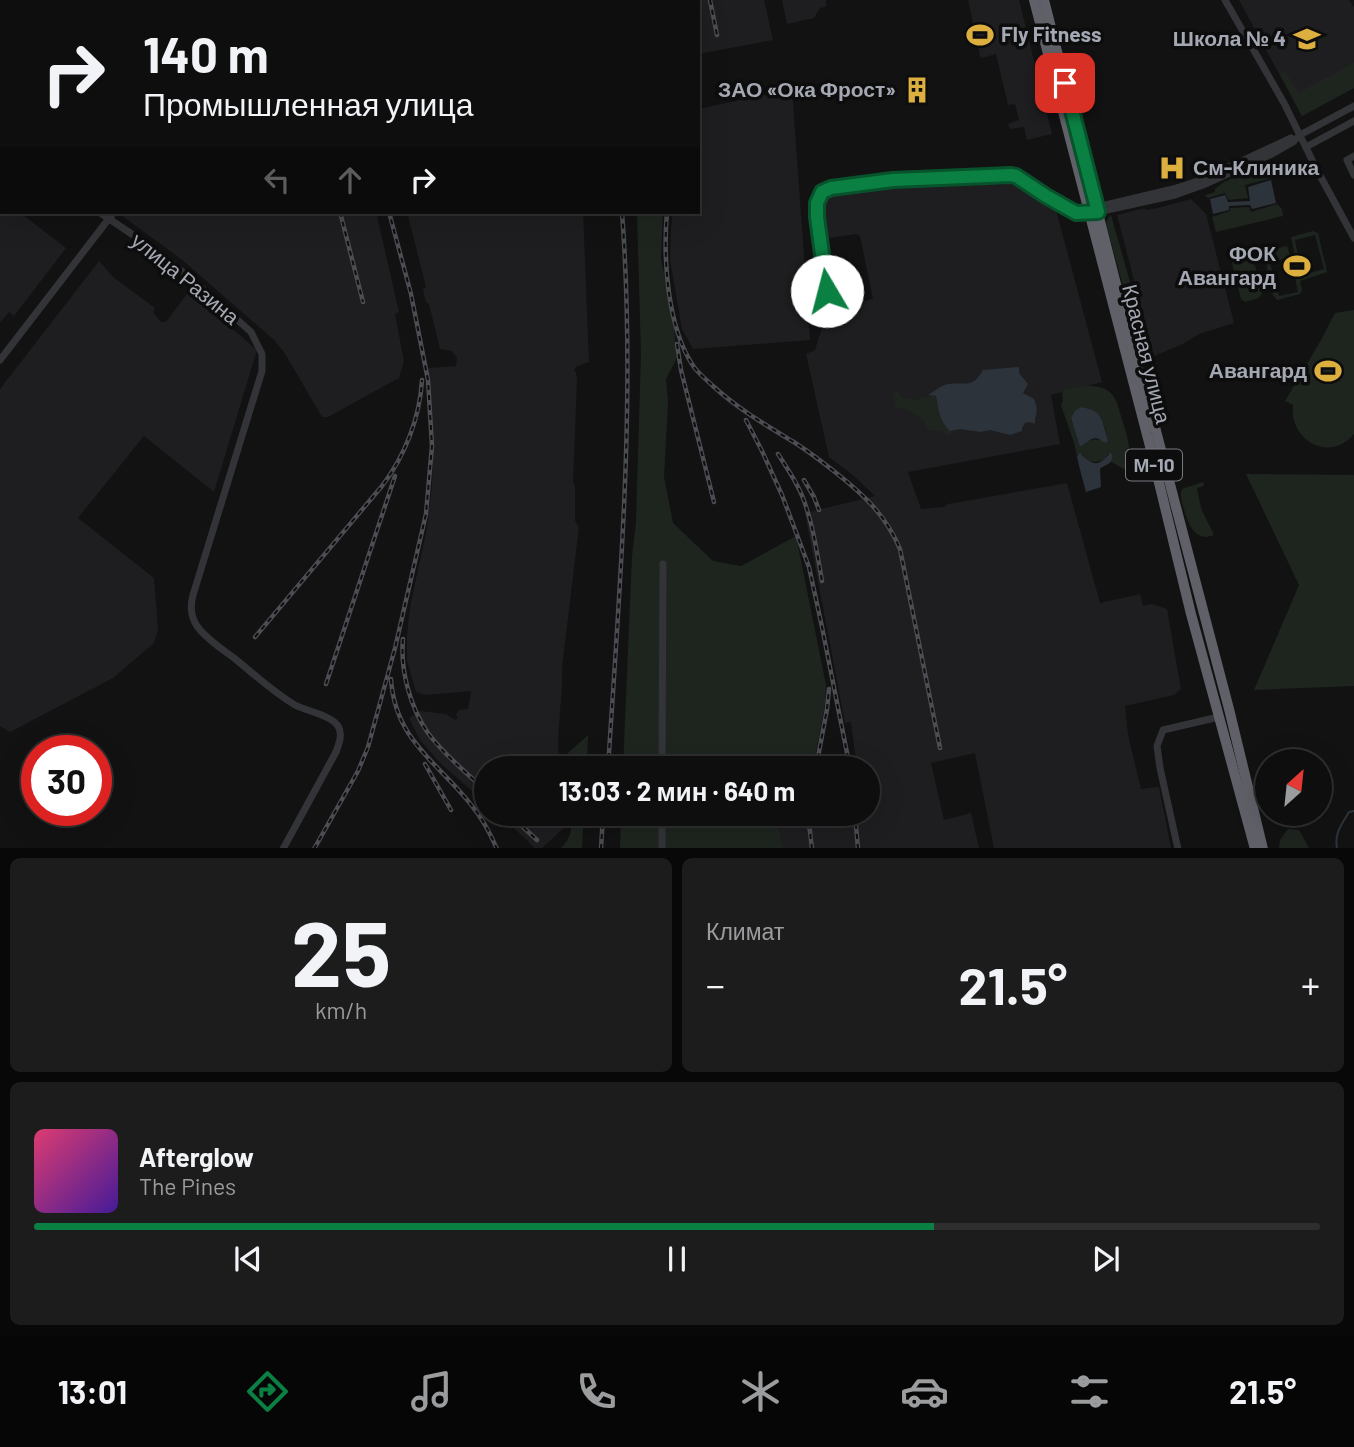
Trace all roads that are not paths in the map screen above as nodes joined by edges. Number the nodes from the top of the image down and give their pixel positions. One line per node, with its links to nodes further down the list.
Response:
1 (1034, 0): 12 (highway, Красная улица / М-10)
2 (1044, 0): 10 (highway, Красная улица / М-10)
3 (1225, 0): 6 (street)
4 (1354, 106): 6 (street)
5 (1354, 121): 7 (street)
6 (1300, 135): 7 (street); 11 (street)
7 (1306, 147): 15 (street)
8 (1354, 156): 9 (street)
9 (1354, 175)
10 (1091, 184): 11 (street); 12 (highway, Красная улица / М-10)
11 (1111, 207): 12 (street); 14 (street)
12 (1095, 210): 14 (highway, Красная улица / М-10); 16 (street); 19 (highway, Красная улица / М-10)
13 (111, 215): 17 (street); 22 (street, улица Разина)
14 (1102, 228): 26 (highway, Красная улица / М-10)
15 (1354, 238)
16 (827, 291)
17 (0, 360)
18 (663, 564): 20 (street)
19 (1219, 717): 24 (street); 25 (highway, М-10)
20 (662, 756)
21 (662, 826): 23 (street)
22 (285, 848)
23 (662, 848)
24 (1178, 848)
25 (1255, 848)
26 (1263, 848)

